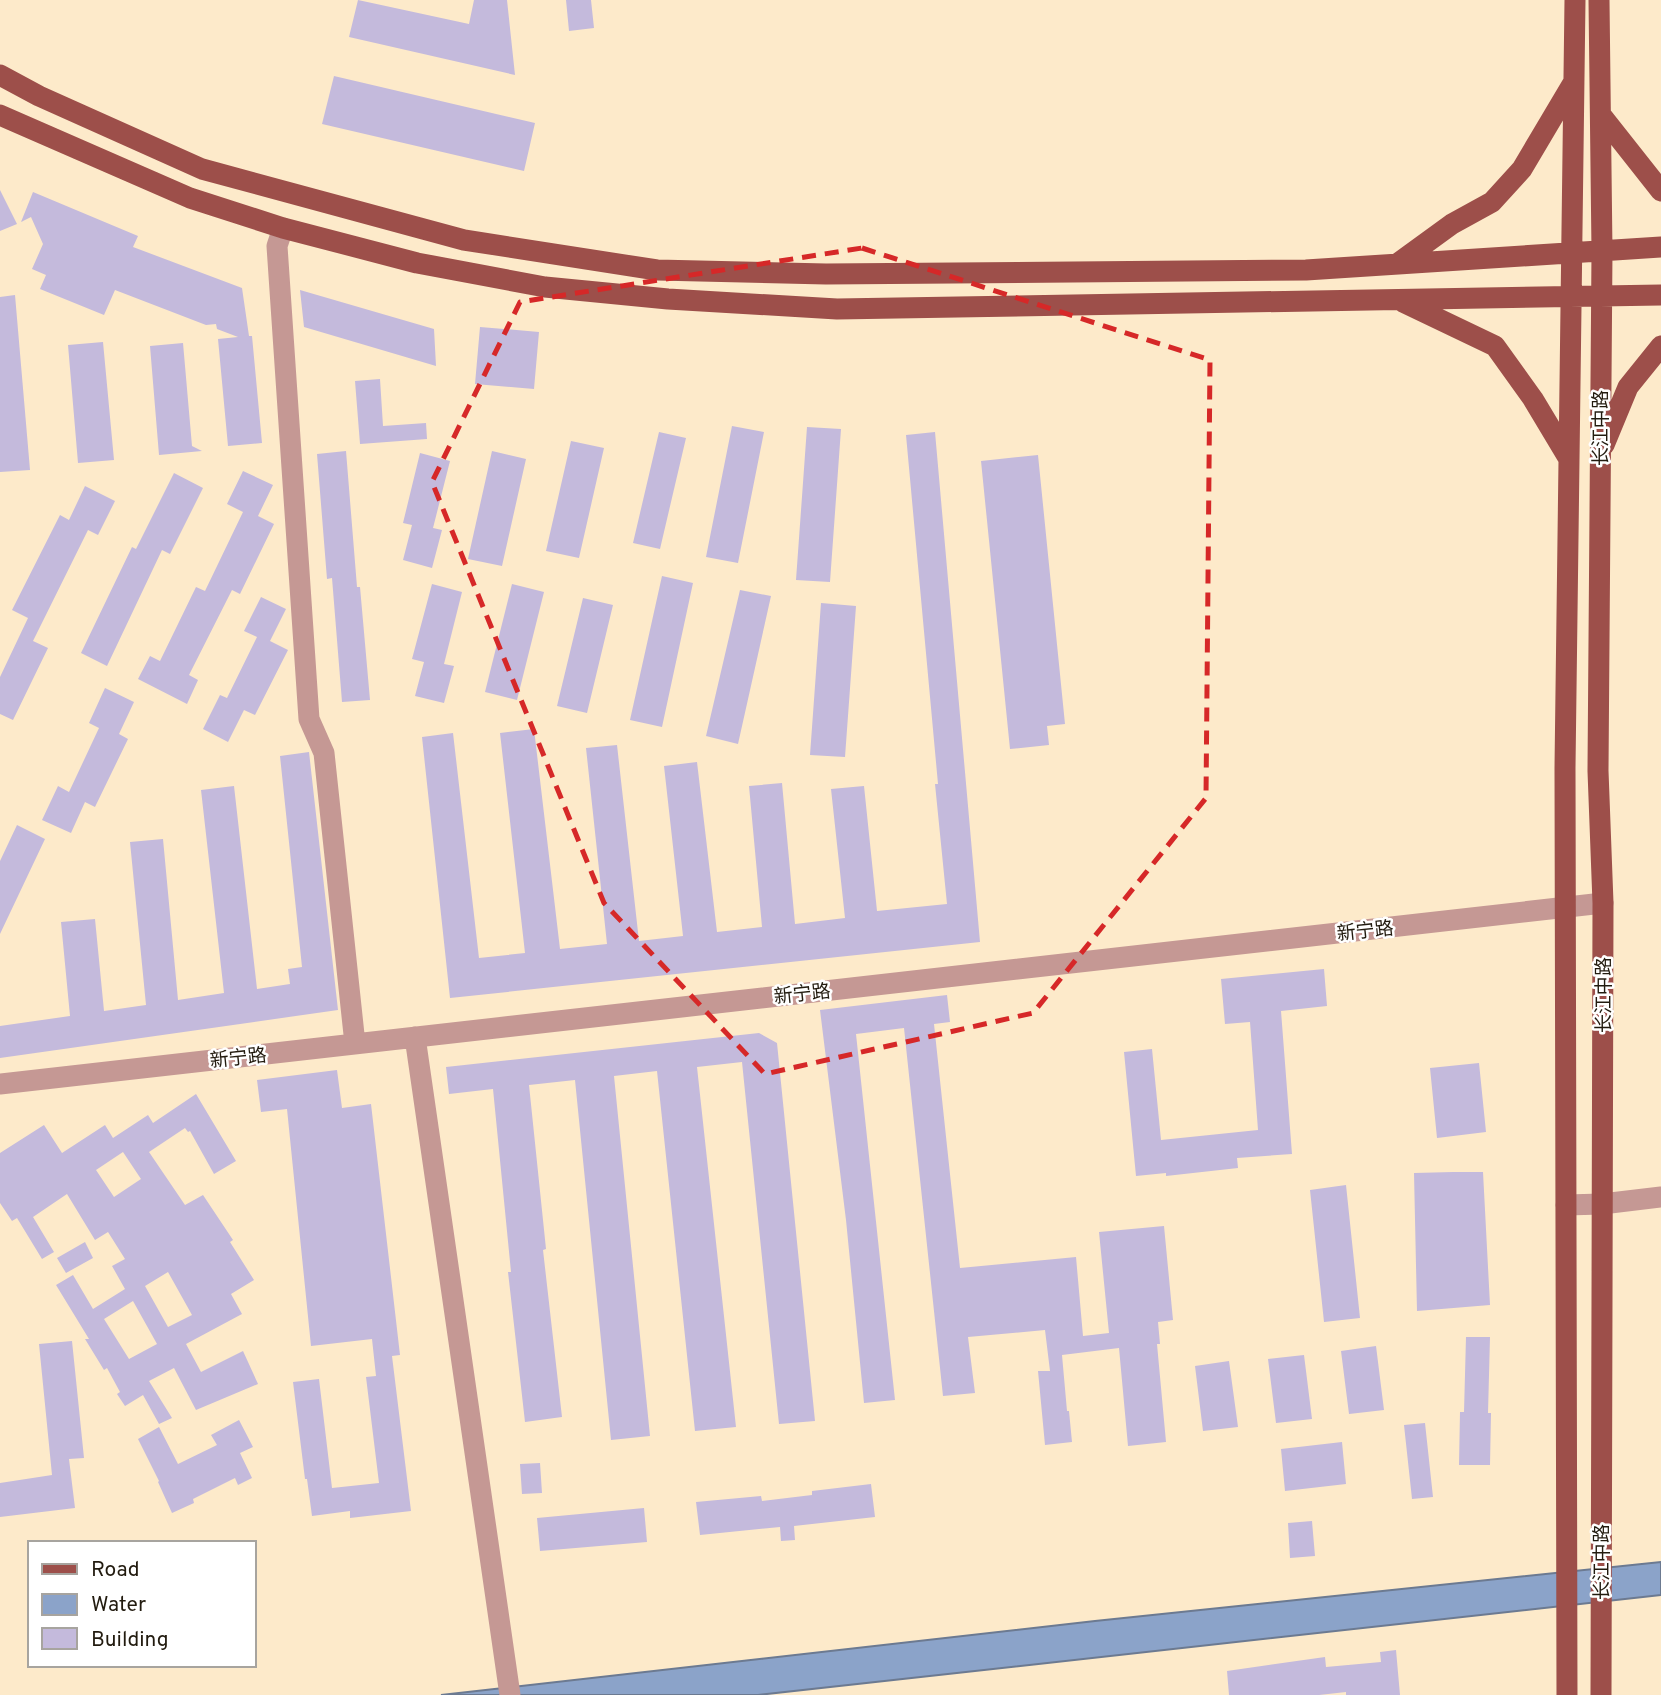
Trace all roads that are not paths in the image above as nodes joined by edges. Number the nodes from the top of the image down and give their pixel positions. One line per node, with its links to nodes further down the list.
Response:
1 (1575, 0): 4 (main road, 长江中路)
2 (1599, 0): 6 (main road, 长江中路)
3 (0, 75): 12 (main road)
4 (1574, 81): 11 (main road, 长江中路); 12 (main road)
5 (0, 115): 8 (main road)
6 (1601, 116): 7 (main road); 10 (main road, 长江中路)
7 (1661, 191)
8 (282, 228): 16 (main road); 23 (street)
9 (1661, 247): 10 (main road)
10 (1602, 251): 11 (main road); 15 (main road, 长江中路)
11 (1572, 253): 12 (main road); 14 (main road, 长江中路)
12 (1396, 264)
13 (1661, 295): 15 (main road)
14 (1571, 296): 15 (main road); 16 (main road); 19 (main road, 长江中路)
15 (1602, 296): 18 (main road, 长江中路)
16 (1398, 299): 19 (main road)
17 (1661, 346): 18 (main road)
18 (1600, 453): 20 (main road, 长江中路)
19 (1569, 458): 21 (main road, 长江中路)
20 (1603, 903): 21 (street, 新宁路); 26 (main road, 长江中路)
21 (1565, 907): 22 (street, 新宁路); 27 (main road, 长江中路)
22 (415, 1037): 23 (street, 新宁路); 28 (street)
23 (355, 1044): 24 (street, 新宁路)
24 (0, 1084)
25 (1661, 1198): 26 (street)
26 (1602, 1204): 27 (street); 30 (main road, 长江中路)
27 (1566, 1205): 29 (main road, 长江中路)
28 (510, 1695)
29 (1567, 1695)
30 (1601, 1695)

